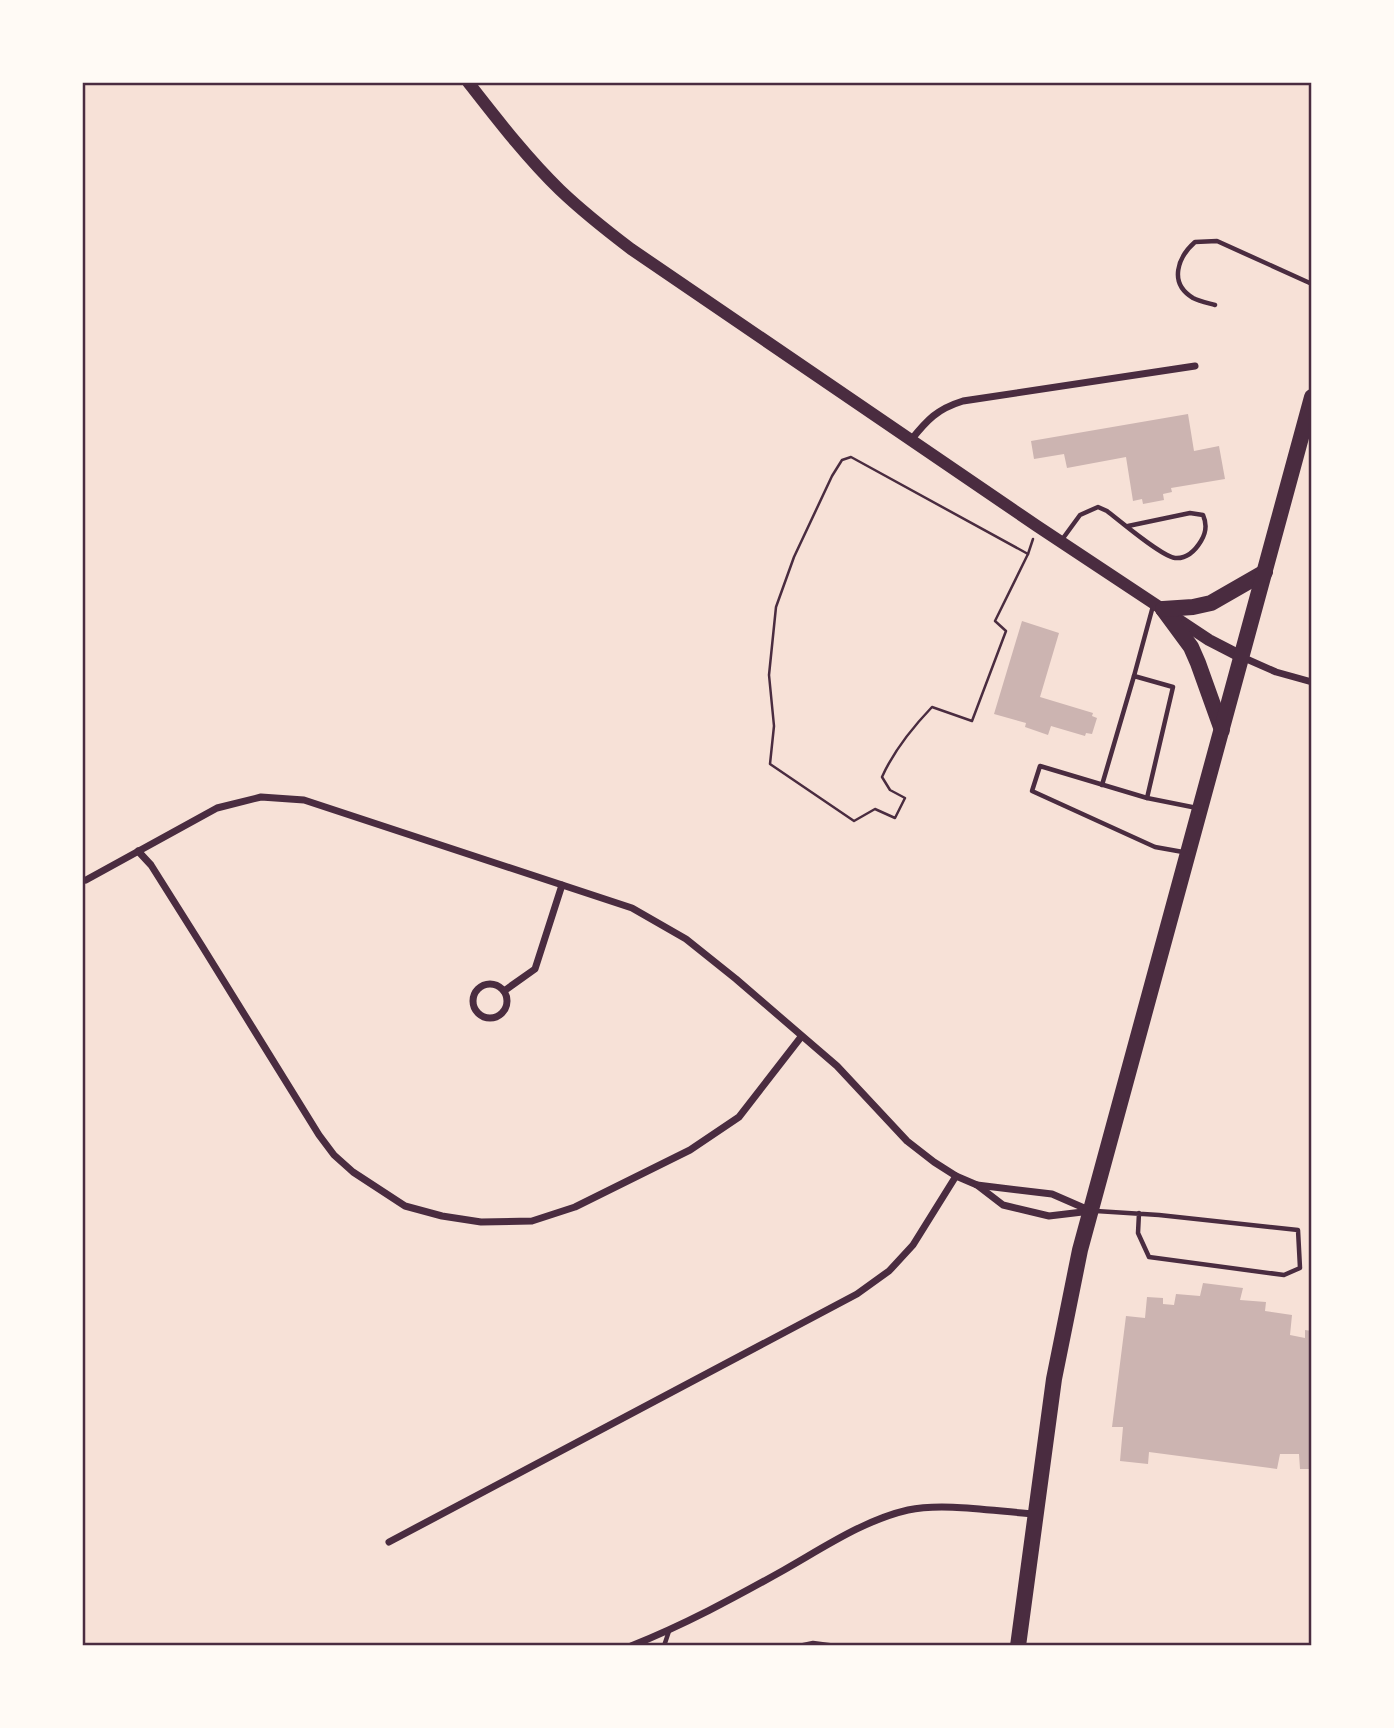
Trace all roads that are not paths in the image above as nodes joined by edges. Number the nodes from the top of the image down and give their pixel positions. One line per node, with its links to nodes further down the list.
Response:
1 (468, 82): 6 (street)
2 (1312, 284): 3 (lane)
3 (1215, 304)
4 (1195, 366): 6 (street)
5 (1312, 397): 9 (main road)
6 (910, 441): 8 (street)
7 (1128, 526): 7 (lane); 8 (lane)
8 (1061, 542): 10 (street)
9 (1265, 572): 10 (main road); 11 (main road)
10 (1159, 606): 11 (street); 12 (lane); 14 (main road)
11 (1242, 657): 13 (street); 14 (main road)
12 (1134, 676): 15 (lane); 16 (lane)
13 (1312, 682)
14 (1222, 730): 17 (main road)
15 (1102, 785): 16 (lane); 19 (lane)
16 (1147, 798): 17 (lane)
17 (1201, 809): 19 (main road)
18 (138, 851): 20 (street); 21 (street); 23 (street)
19 (1189, 853): 26 (main road)
20 (86, 880)
21 (562, 886): 22 (street); 23 (street)
22 (505, 991): 22 (street)
23 (801, 1037): 24 (street)
24 (956, 1176): 25 (street); 29 (street)
25 (977, 1185): 26 (street); 26 (street)
26 (1091, 1211): 27 (lane); 28 (main road)
27 (1139, 1213): 27 (lane)
28 (1037, 1514): 30 (street); 35 (main road)
29 (389, 1542)
30 (669, 1631): 31 (street); 32 (lane)
31 (631, 1646)
32 (664, 1646)
33 (799, 1646): 34 (lane)
34 (836, 1646)
35 (1018, 1646)

